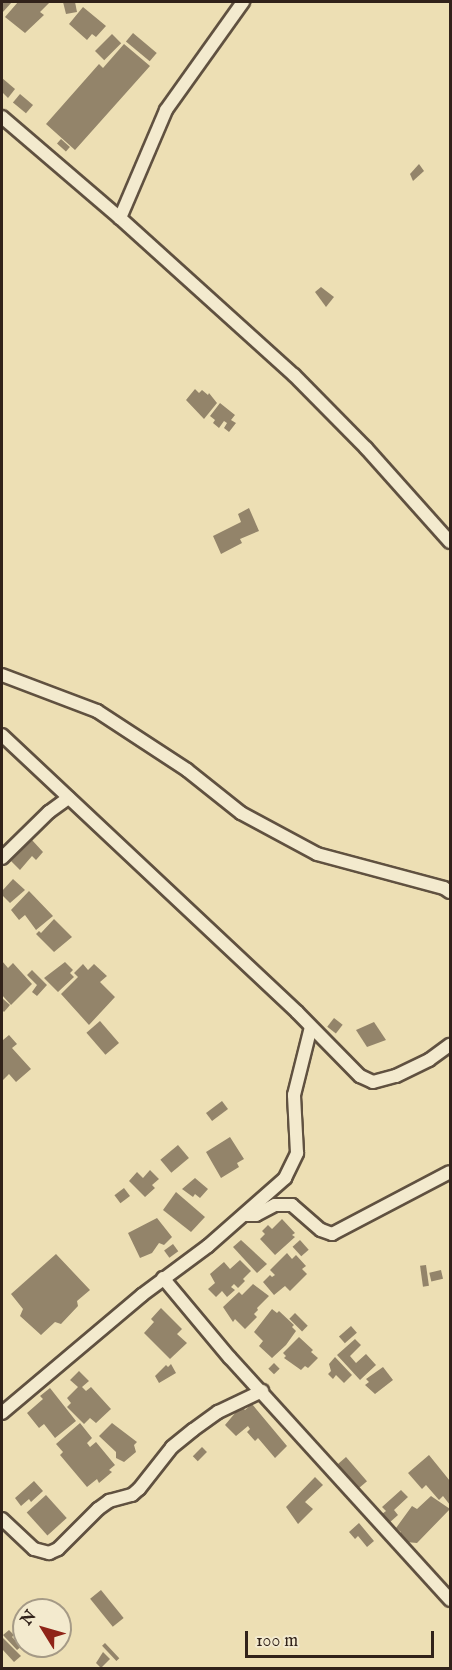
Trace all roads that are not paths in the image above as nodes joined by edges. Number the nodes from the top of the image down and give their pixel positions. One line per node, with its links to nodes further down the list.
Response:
1 (243, 2): 3 (street)
2 (2, 117): 3 (street)
3 (120, 218): 4 (street)
4 (450, 542)
5 (2, 675): 9 (street)
6 (2, 735): 7 (street)
7 (68, 798): 8 (street); 10 (street)
8 (2, 858)
9 (450, 892)
10 (311, 1027): 11 (street); 13 (street)
11 (450, 1046)
12 (450, 1172): 13 (street)
13 (244, 1215): 14 (street)
14 (163, 1278): 15 (street); 16 (street)
15 (262, 1391): 17 (street); 18 (street)
16 (2, 1413)
17 (2, 1519)
18 (450, 1600)

